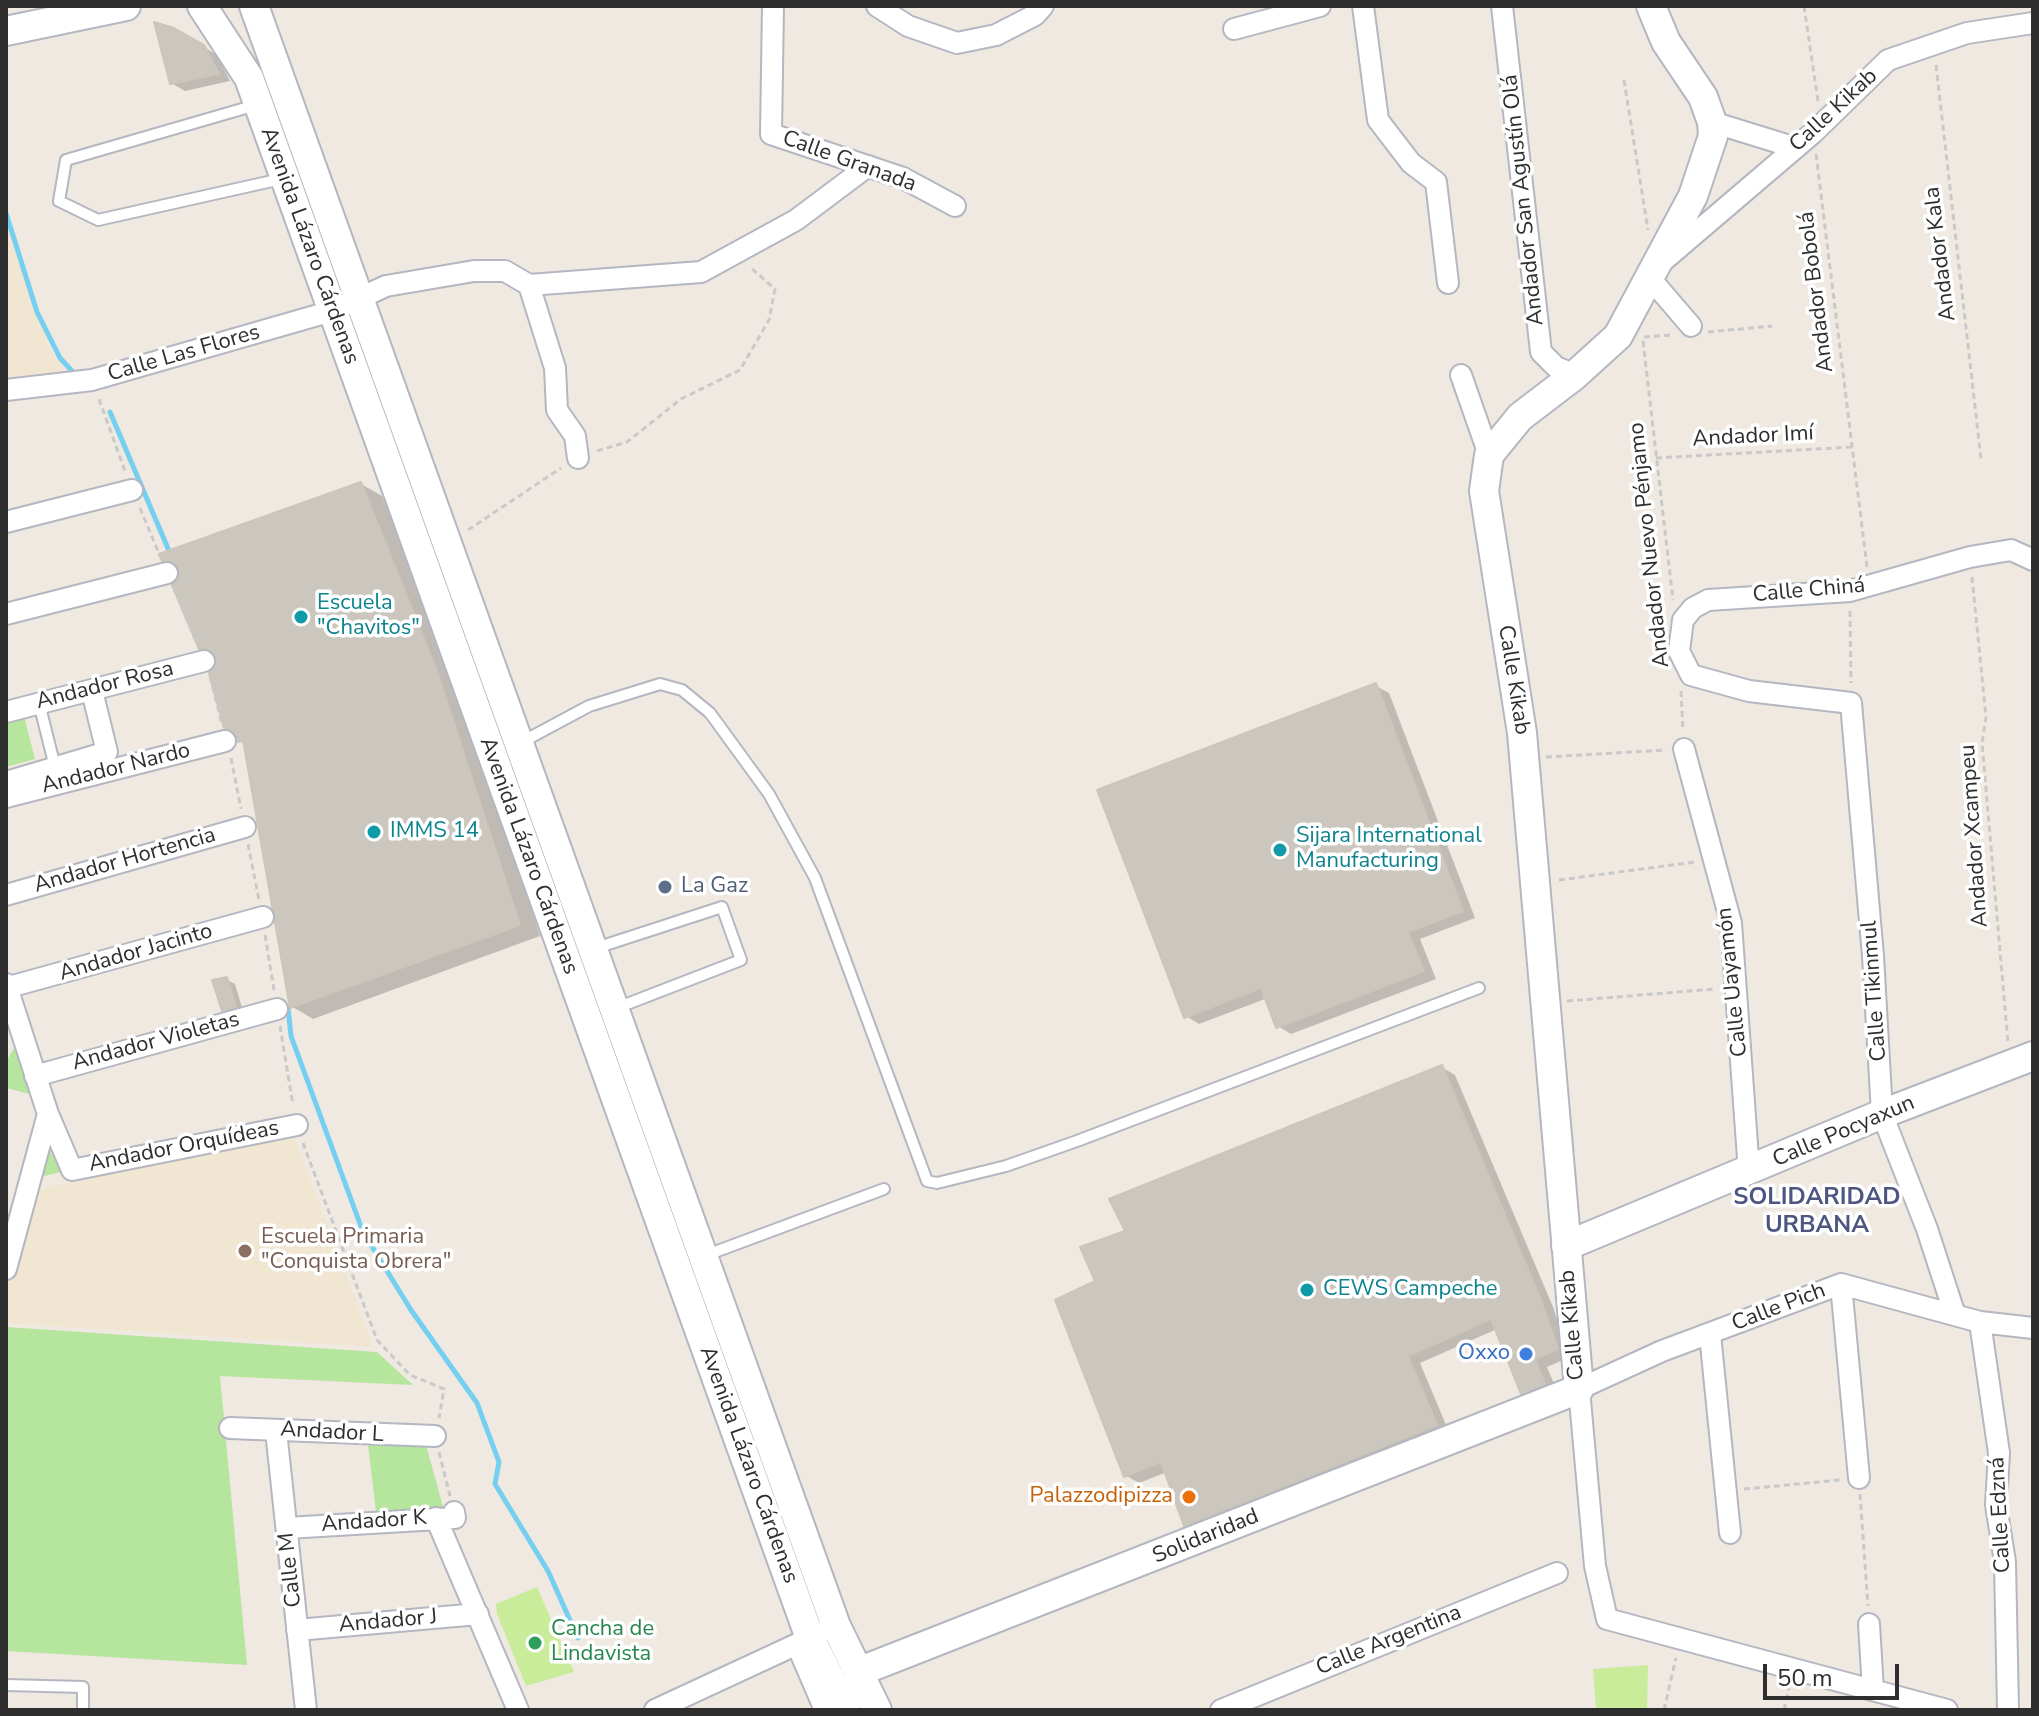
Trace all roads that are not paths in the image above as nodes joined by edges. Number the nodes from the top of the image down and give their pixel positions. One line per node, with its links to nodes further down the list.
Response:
1 (126, 6): 14 (main road)
2 (202, 6): 15 (main road, Avenida Lázaro Cárdenas)
3 (254, 6): 24 (main road, Avenida Lázaro Cárdenas)
4 (773, 6): 18 (street, Calle Granada)
5 (877, 6): 11 (street)
6 (1043, 6): 11 (street)
7 (1320, 6): 13 (street)
8 (1363, 6): 22 (street)
9 (1502, 6): 27 (street, Andador San Agustín Olá)
10 (1651, 6): 16 (main road)
11 (908, 16)
12 (2033, 23): 17 (street, Calle Kikab)
13 (1234, 29)
14 (6, 31)
15 (258, 104): 19 (main road, Avenida Lázaro Cárdenas); 19 (lane)
16 (1712, 122): 17 (street); 21 (main road)
17 (1796, 148): 21 (street, Calle Kikab)
18 (868, 166): 20 (street, Calle Granada); 23 (street)
19 (285, 178): 24 (main road, Avenida Lázaro Cárdenas)
20 (955, 206)
21 (1651, 272): 25 (street); 27 (main road, Calle Kikab)
22 (1448, 283)
23 (529, 285): 24 (street, Calle Las Flores); 30 (street)
24 (345, 306): 28 (street, Calle Las Flores); 38 (main road, Avenida Lázaro Cárdenas); 38 (main road, Avenida Lázaro Cárdenas)
25 (1691, 326)
26 (1461, 375): 29 (street)
27 (1575, 375): 29 (main road, Calle Kikab)
28 (6, 390)
29 (1489, 455): 65 (main road, Calle Kikab)
30 (578, 458)
31 (132, 490): 32 (street)
32 (6, 522)
33 (2033, 560): 40 (street, Calle Chiná)
34 (167, 573): 35 (street)
35 (6, 614)
36 (204, 661): 37 (street, Andador Rosa)
37 (92, 691): 39 (street, Andador Rosa); 45 (street)
38 (487, 701): 43 (main road, Avenida Lázaro Cárdenas); 49 (main road, Avenida Lázaro Cárdenas)
39 (39, 702): 41 (street, Andador Rosa); 45 (lane)
40 (1851, 703): 61 (street, Calle Tikinmul)
41 (6, 712)
42 (225, 741): 47 (street, Andador Nardo)
43 (517, 744): 49 (main road, Avenida Lázaro Cárdenas); 54 (lane)
44 (1684, 749): 63 (street, Calle Uayamón)
45 (55, 767): 46 (street)
46 (6, 782)
47 (6, 797)
48 (245, 827): 50 (street, Andador Hortencia)
49 (539, 844): 52 (main road, Avenida Lázaro Cárdenas); 84 (main road, Avenida Lázaro Cárdenas)
50 (6, 895)
51 (263, 917): 53 (street, Andador Jacinto)
52 (591, 949): 56 (main road, Avenida Lázaro Cárdenas); 56 (lane)
53 (7, 985): 57 (street)
54 (1479, 988)
55 (277, 1009): 59 (street, Andador Violetas)
56 (613, 1009): 66 (main road, Avenida Lázaro Cárdenas)
57 (13, 1032): 59 (street)
58 (2022, 1060): 61 (main road, Calle Pocyaxun)
59 (35, 1076): 60 (street)
60 (48, 1114): 62 (street, Andador Orquídeas); 67 (street)
61 (1882, 1114): 63 (main road, Calle Pocyaxun); 69 (street, Calle Tikinmul)
62 (297, 1125)
63 (1749, 1172): 65 (main road, Calle Pocyaxun)
64 (884, 1189): 66 (lane)
65 (1566, 1246): 73 (main road, Calle Kikab)
66 (702, 1257): 84 (main road, Avenida Lázaro Cárdenas)
67 (6, 1269)
68 (1841, 1284): 69 (street, Calle Pich); 72 (street, Calle Pich); 77 (street)
69 (1955, 1315): 70 (street, Calle Pich)
70 (1980, 1322): 71 (street, Calle Pich); 97 (street, Calle Edzná)
71 (2033, 1328)
72 (1710, 1334): 73 (street, Calle Pich); 79 (street)
73 (1579, 1389): 86 (main road, Solidaridad); 87 (street, Calle Kikab)
74 (230, 1428): 75 (street, Andador L)
75 (276, 1431): 76 (street, Andador L); 78 (street, Calle M)
76 (435, 1436)
77 (1859, 1478)
78 (287, 1528): 81 (street, Andador K); 83 (street, Calle M)
79 (1730, 1533)
80 (1557, 1573): 95 (street, Calle Argentina)
81 (478, 1614): 83 (street, Andador J); 91 (street)
82 (1869, 1624): 87 (street)
83 (297, 1630): 90 (street, Calle M)
84 (814, 1637): 86 (main road, Avenida Lázaro Cárdenas); 86 (street); 92 (street)
85 (6, 1685): 89 (lane)
86 (838, 1689): 93 (main road, Avenida Lázaro Cárdenas); 94 (main road, Avenida Lázaro Cárdenas)
87 (1873, 1690): 88 (street)
88 (1920, 1706): 96 (street)
89 (83, 1710)
90 (306, 1710)
91 (518, 1710)
92 (655, 1710)
93 (846, 1710)
94 (877, 1710)
95 (1221, 1710)
96 (1947, 1710)
97 (2008, 1710)

